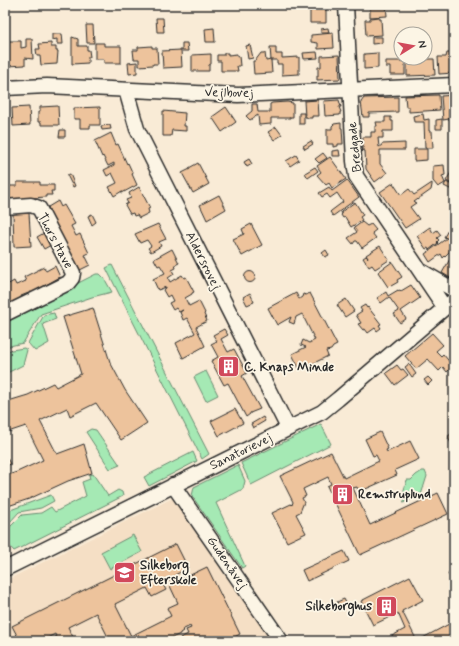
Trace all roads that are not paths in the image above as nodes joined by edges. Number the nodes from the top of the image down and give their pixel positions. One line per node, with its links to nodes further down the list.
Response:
1 (346, 5): 5 (street, Bredgade)
2 (454, 85): 5 (street, Vejlbovej)
3 (5, 88): 4 (street, Vejlbovej)
4 (126, 90): 5 (street, Vejlbovej); 11 (street, Aldersrovej)
5 (350, 90): 7 (street, Bredgade)
6 (5, 206): 10 (street, Thors Have)
7 (421, 270): 8 (street, Bredgade); 9 (street, Bredgade)
8 (454, 290)
9 (449, 304): 11 (street, Sanatorievej)
10 (5, 314)
11 (288, 428): 12 (street, Sanatorievej)
12 (174, 485): 13 (street, Sanatorievej); 14 (street, Gudenåvej)
13 (5, 569)
14 (281, 641)

